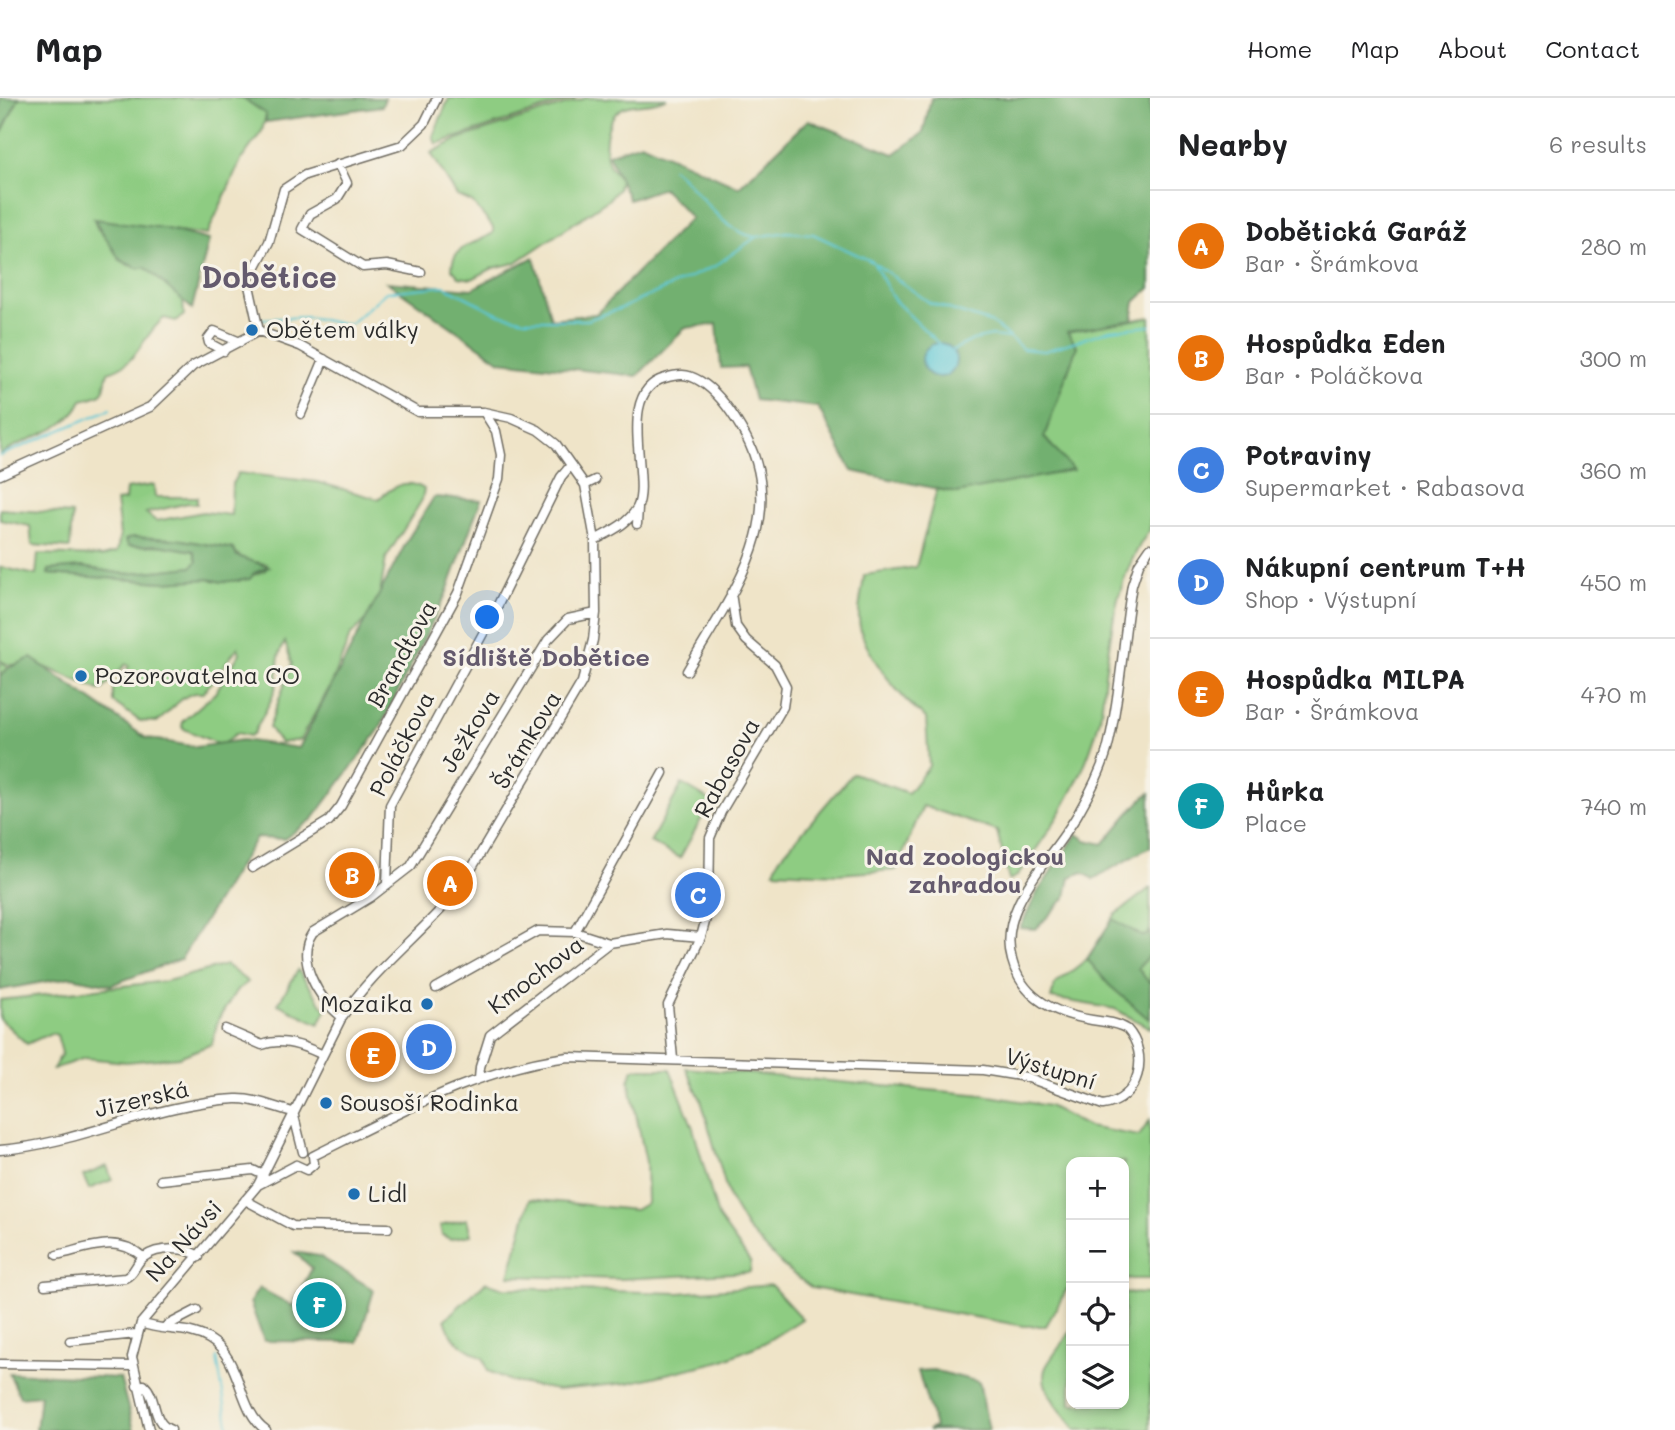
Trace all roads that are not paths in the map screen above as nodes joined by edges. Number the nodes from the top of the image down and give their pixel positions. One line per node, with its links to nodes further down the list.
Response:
1 (437, 98): 2 (street)
2 (338, 164): 3 (street); 4 (street)
3 (421, 272)
4 (259, 331): 5 (street); 7 (street, Šrámkova)
5 (240, 342): 6 (street); 6 (street)
6 (224, 351): 11 (street)
7 (324, 359): 8 (street, Šrámkova); 9 (street)
8 (484, 412): 10 (street, Šrámkova); 22 (street, Brandtova)
9 (301, 414)
10 (571, 465): 13 (street, Šrámkova); 23 (street, Poláčkova)
11 (0, 475)
12 (595, 480): 13 (street)
13 (585, 485): 16 (street, Šrámkova)
14 (639, 505): 15 (street); 16 (street); 18 (street)
15 (637, 524)
16 (596, 540): 19 (street, Šrámkova)
17 (1150, 548): 31 (street, Výstupní)
18 (731, 593): 20 (street); 25 (street, Rabasova)
19 (596, 613): 23 (street, Ježkova); 28 (street, Šrámkova)
20 (687, 671)
21 (663, 773): 24 (street, Kmochova)
22 (252, 868)
23 (387, 883): 28 (street)
24 (576, 932): 26 (street, Kmochova); 27 (street, Kmochova)
25 (701, 937): 26 (street, Kmochova); 31 (street, Rabasova)
26 (609, 943): 32 (street, Kmochova)
27 (436, 988)
28 (342, 1017): 30 (street, Šrámkova)
29 (225, 1029): 30 (street)
30 (323, 1055): 33 (street, Šrámkova)
31 (673, 1059): 32 (street, Výstupní)
32 (480, 1079): 36 (street, Výstupní)
33 (293, 1112): 34 (street, Jizerská); 35 (street); 38 (street, Šrámkova)
34 (1, 1148)
35 (303, 1152): 36 (street); 37 (street)
36 (313, 1156): 37 (street)
37 (296, 1165): 40 (street, Na Návsi)
38 (261, 1174): 39 (street); 40 (street, Šrámkova)
39 (161, 1180)
40 (258, 1185): 41 (street, Na Návsi)
41 (245, 1200): 42 (street); 45 (street, Na Návsi)
42 (388, 1228)
43 (57, 1255): 44 (street)
44 (143, 1257): 45 (street); 46 (street)
45 (199, 1257): 48 (street, Na Návsi)
46 (45, 1286)
47 (197, 1310): 49 (street)
48 (141, 1323): 49 (street); 50 (street, Na Návsi)
49 (165, 1326): 55 (street)
50 (136, 1334): 51 (street); 53 (street, Na Návsi)
51 (69, 1341)
52 (0, 1364): 53 (street)
53 (133, 1366): 54 (street, Na Návsi)
54 (137, 1386): 56 (street, Na Návsi); 57 (street)
55 (262, 1429)
56 (149, 1430)
57 (171, 1430)

